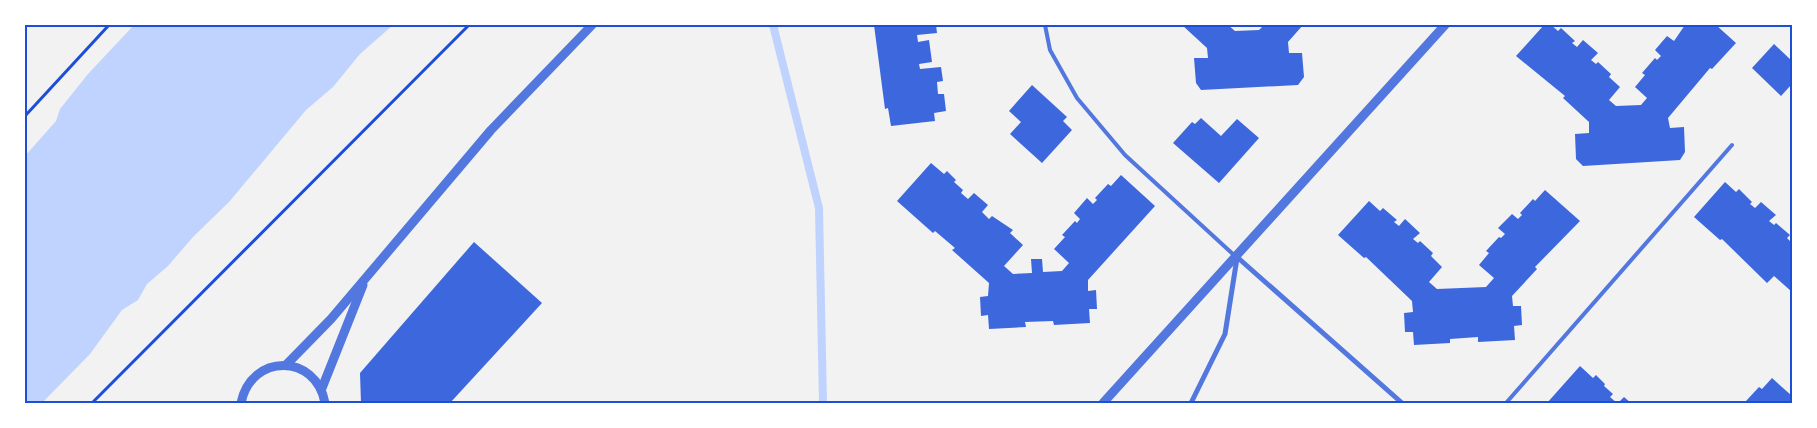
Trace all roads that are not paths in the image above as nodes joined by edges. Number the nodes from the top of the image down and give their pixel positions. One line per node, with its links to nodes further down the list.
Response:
1 (592, 25): 6 (street)
2 (1045, 25): 5 (lane)
3 (1445, 25): 5 (street)
4 (1732, 145): 14 (lane)
5 (1237, 257): 11 (street); 12 (street); 13 (street)
6 (366, 278): 7 (street); 8 (street)
7 (286, 365): 8 (street); 9 (street)
8 (322, 388): 10 (street)
9 (241, 403)
10 (325, 403)
11 (1103, 403)
12 (1191, 403)
13 (1402, 403)
14 (1506, 403)

